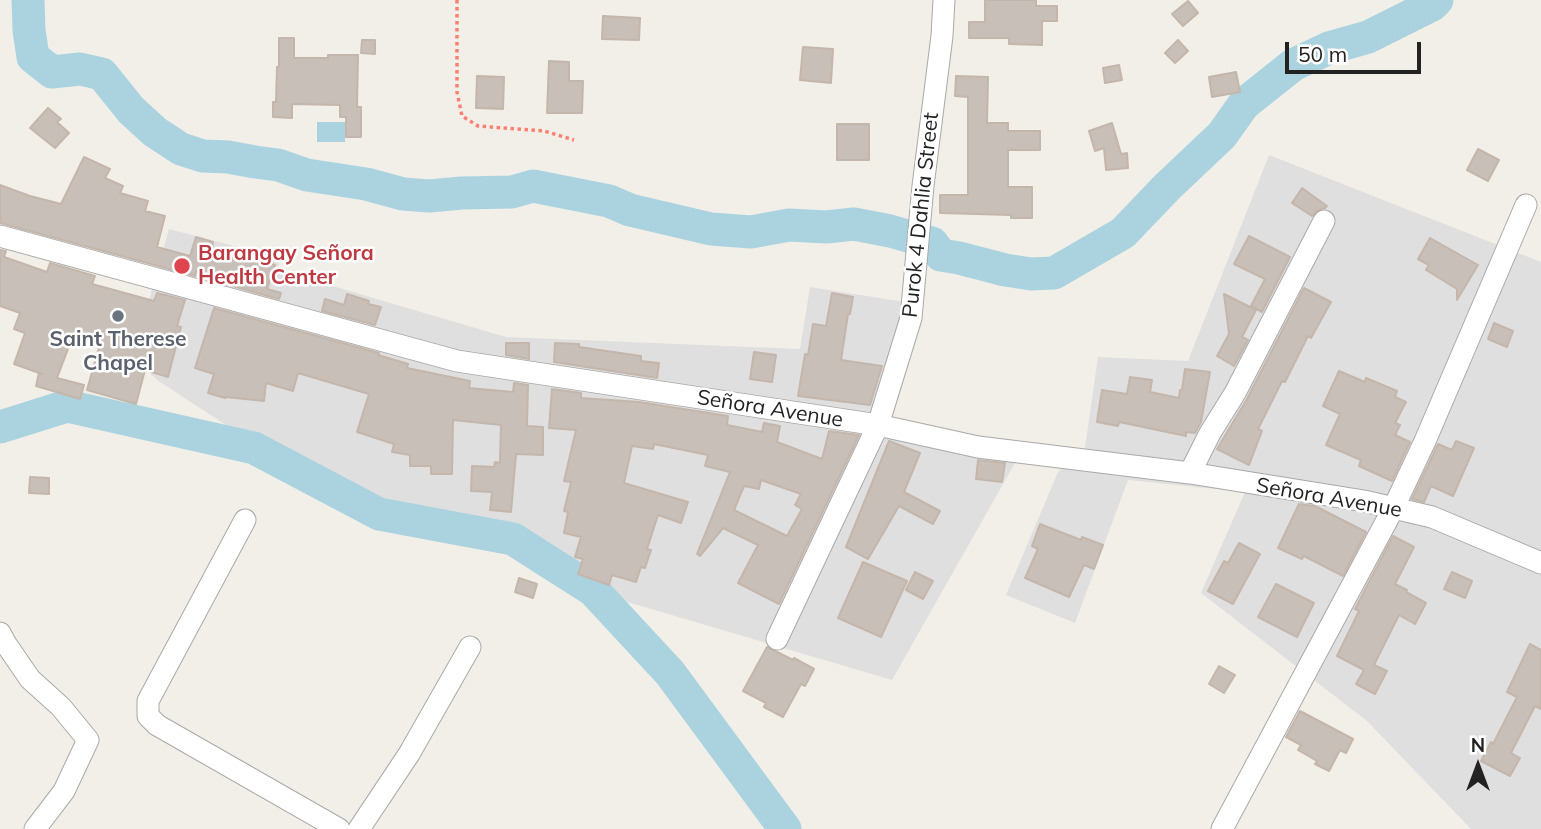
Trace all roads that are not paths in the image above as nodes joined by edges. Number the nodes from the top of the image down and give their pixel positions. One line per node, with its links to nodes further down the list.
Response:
1 (944, 0): 5 (street, Purok 4 Dahlia Street)
2 (1526, 205): 7 (street)
3 (1324, 221): 6 (street)
4 (0, 236): 5 (street, Señora Avenue)
5 (878, 425): 6 (street, Señora Avenue); 11 (street, Purok 4 Dahlia Street)
6 (1190, 473): 7 (street, Señora Avenue)
7 (1393, 509): 9 (street, Señora Avenue); 16 (street)
8 (245, 520): 14 (street)
9 (1541, 563)
10 (0, 633): 13 (street)
11 (777, 639)
12 (470, 647): 15 (street)
13 (35, 829)
14 (339, 829)
15 (359, 829)
16 (1222, 829)

